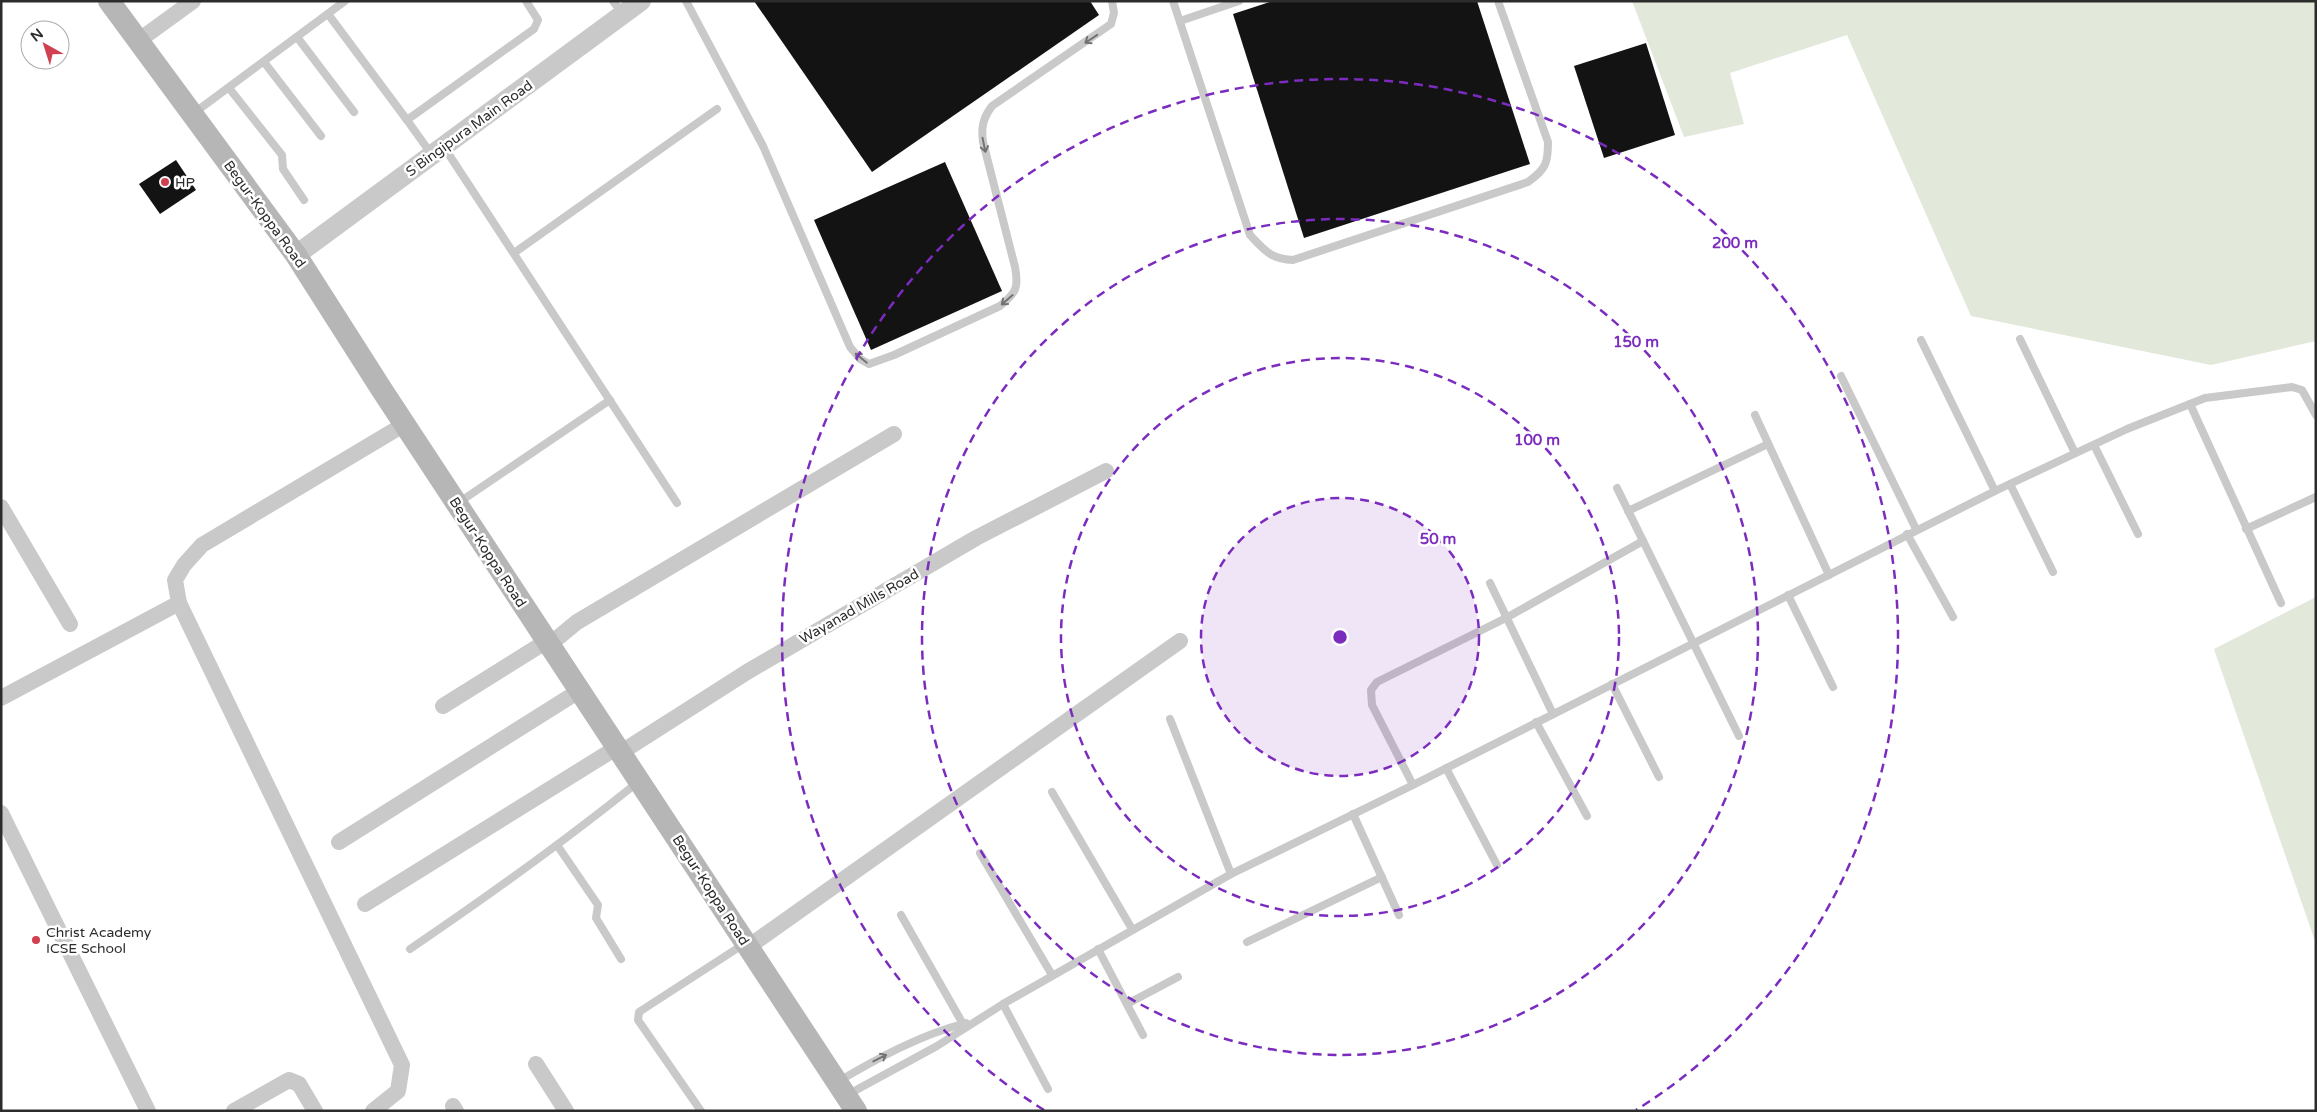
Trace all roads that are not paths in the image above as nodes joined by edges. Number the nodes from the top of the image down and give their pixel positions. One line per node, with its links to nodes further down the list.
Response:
1 (109, 1): 16 (main road, Begur-Koppa Road)
2 (193, 1): 16 (street)
3 (345, 1): 13 (lane)
4 (526, 1): 22 (lane)
5 (642, 1): 12 (street, S Bingipura Main Road)
6 (696, 1): 11 (lane)
7 (1112, 1): 11 (lane, one-way to 11)
8 (1173, 1): 14 (lane)
9 (1239, 1): 14 (lane)
10 (1498, 1): 14 (lane)
11 (687, 4)
12 (618, 8): 24 (street, S Bingipura Main Road)
13 (328, 14): 15 (lane); 22 (lane)
14 (1180, 21)
15 (298, 37): 17 (lane); 20 (lane)
16 (138, 41): 21 (main road, Begur-Koppa Road)
17 (264, 62): 18 (lane); 23 (lane)
18 (229, 88): 21 (lane); 25 (lane)
19 (717, 109): 26 (lane)
20 (354, 112)
21 (192, 115): 27 (main road, Begur-Koppa Road)
22 (407, 120): 24 (lane)
23 (321, 136)
24 (438, 151): 26 (lane); 27 (street, S Bingipura Main Road)
25 (304, 200)
26 (514, 253): 31 (lane)
27 (296, 255): 35 (main road, Begur-Koppa Road)
28 (1921, 340): 43 (lane)
29 (2020, 340): 39 (lane)
30 (1841, 376): 49 (lane)
31 (610, 400): 45 (lane); 46 (lane)
32 (2190, 404): 33 (lane); 38 (lane); 50 (lane)
33 (2316, 415)
34 (1756, 416): 37 (lane)
35 (405, 424): 46 (main road, Begur-Koppa Road); 58 (street)
36 (894, 434): 64 (street)
37 (1768, 444): 48 (lane); 55 (lane)
38 (2094, 445): 39 (lane); 52 (lane)
39 (2075, 453): 41 (lane)
40 (1106, 471): 75 (street, Wayanad Mills Road)
41 (2010, 484): 43 (lane); 54 (lane)
42 (1617, 488): 48 (lane)
43 (1995, 491): 49 (lane)
44 (2316, 497): 50 (lane)
45 (677, 503)
46 (457, 504): 64 (main road, Begur-Koppa Road)
47 (1, 507): 62 (street)
48 (1628, 510): 53 (lane)
49 (1916, 529): 51 (lane)
50 (2246, 529): 59 (lane)
51 (1907, 534): 55 (lane); 60 (lane)
52 (2138, 534)
53 (1643, 540): 61 (lane); 65 (lane)
54 (2053, 572)
55 (1830, 575): 57 (lane)
56 (1490, 583): 61 (lane)
57 (1788, 595): 65 (lane); 67 (lane)
58 (180, 603): 69 (street); 112 (street)
59 (2281, 603)
60 (1953, 617)
61 (1506, 618): 71 (lane); 79 (lane)
62 (70, 624)
63 (1180, 641): 95 (street)
64 (548, 643): 68 (main road, Begur-Koppa Road); 70 (street)
65 (1693, 643): 66 (lane); 74 (lane)
66 (1612, 684): 71 (lane); 77 (lane)
67 (1833, 687)
68 (580, 692): 75 (main road, Begur-Koppa Road); 84 (street)
69 (1, 698)
70 (443, 706)
71 (1553, 714): 73 (lane)
72 (1170, 719): 88 (lane)
73 (1536, 722): 76 (lane); 83 (lane)
74 (1739, 736)
75 (618, 750): 78 (main road, Begur-Koppa Road); 90 (street, Wayanad Mills Road)
76 (1446, 768): 79 (lane); 87 (lane)
77 (1659, 777)
78 (639, 782): 85 (lane); 95 (main road, Begur-Koppa Road)
79 (1413, 785): 82 (lane)
80 (1052, 792): 93 (lane)
81 (1, 813): 109 (street)
82 (1352, 814): 88 (lane); 89 (lane)
83 (1587, 816)
84 (339, 842)
85 (557, 845): 96 (lane); 98 (lane)
86 (980, 853): 99 (lane)
87 (1497, 865)
88 (1231, 874): 93 (lane)
89 (1382, 877): 92 (lane); 94 (lane)
90 (365, 904)
91 (901, 915): 104 (lane)
92 (1399, 915)
93 (1132, 929): 97 (lane)
94 (1247, 942)
95 (747, 945): 108 (main road, Begur-Koppa Road); 114 (lane)
96 (410, 949)
97 (1098, 949): 99 (lane); 102 (lane)
98 (621, 959)
99 (1052, 975): 101 (lane)
100 (1178, 978): 102 (lane)
101 (1003, 1004): 103 (lane); 107 (lane)
102 (1127, 1004): 105 (lane)
103 (973, 1021): 104 (lane); 108 (lane)
104 (963, 1024): 108 (lane, one-way to 104)
105 (1142, 1034)
106 (536, 1064): 113 (street)
107 (1048, 1089)
108 (847, 1096)
109 (148, 1111)
110 (234, 1111): 111 (street)
111 (315, 1111)
112 (373, 1111)
113 (566, 1111)
114 (701, 1111)

